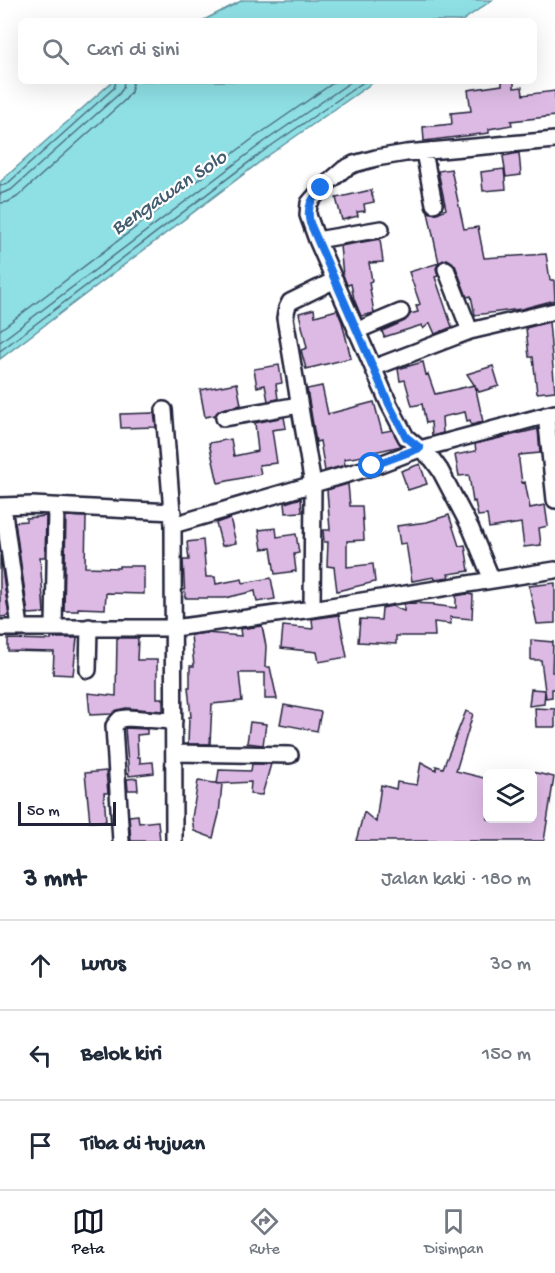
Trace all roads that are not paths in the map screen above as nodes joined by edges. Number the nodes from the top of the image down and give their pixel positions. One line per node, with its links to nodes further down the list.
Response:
1 (555, 140): 2 (street)
2 (424, 152): 3 (street); 5 (street)
3 (434, 204)
4 (381, 229): 5 (street)
5 (317, 240): 7 (street)
6 (446, 269): 11 (street)
7 (335, 280): 10 (street); 13 (street)
8 (555, 311): 11 (street)
9 (401, 312): 10 (street)
10 (356, 331): 12 (street)
11 (470, 331): 12 (street)
12 (373, 368): 17 (street)
13 (299, 405): 16 (street); 18 (street)
14 (165, 411): 22 (street)
15 (551, 414): 17 (street); 19 (street)
16 (224, 418)
17 (420, 448): 18 (street); 24 (street)
18 (313, 485): 22 (street); 25 (street)
19 (555, 500)
20 (2, 506): 21 (street); 26 (street)
21 (56, 507): 22 (street); 29 (street)
22 (173, 518): 30 (street)
23 (555, 570): 24 (street)
24 (492, 580): 25 (street)
25 (312, 609): 30 (street)
26 (20, 627): 28 (street); 29 (street)
27 (89, 627): 29 (street); 30 (street); 31 (street)
28 (0, 628)
29 (54, 628)
30 (174, 628): 32 (street)
31 (88, 670)
32 (174, 721): 33 (street); 35 (street)
33 (174, 753): 34 (street); 36 (street)
34 (290, 755)
35 (121, 841)
36 (174, 841)

